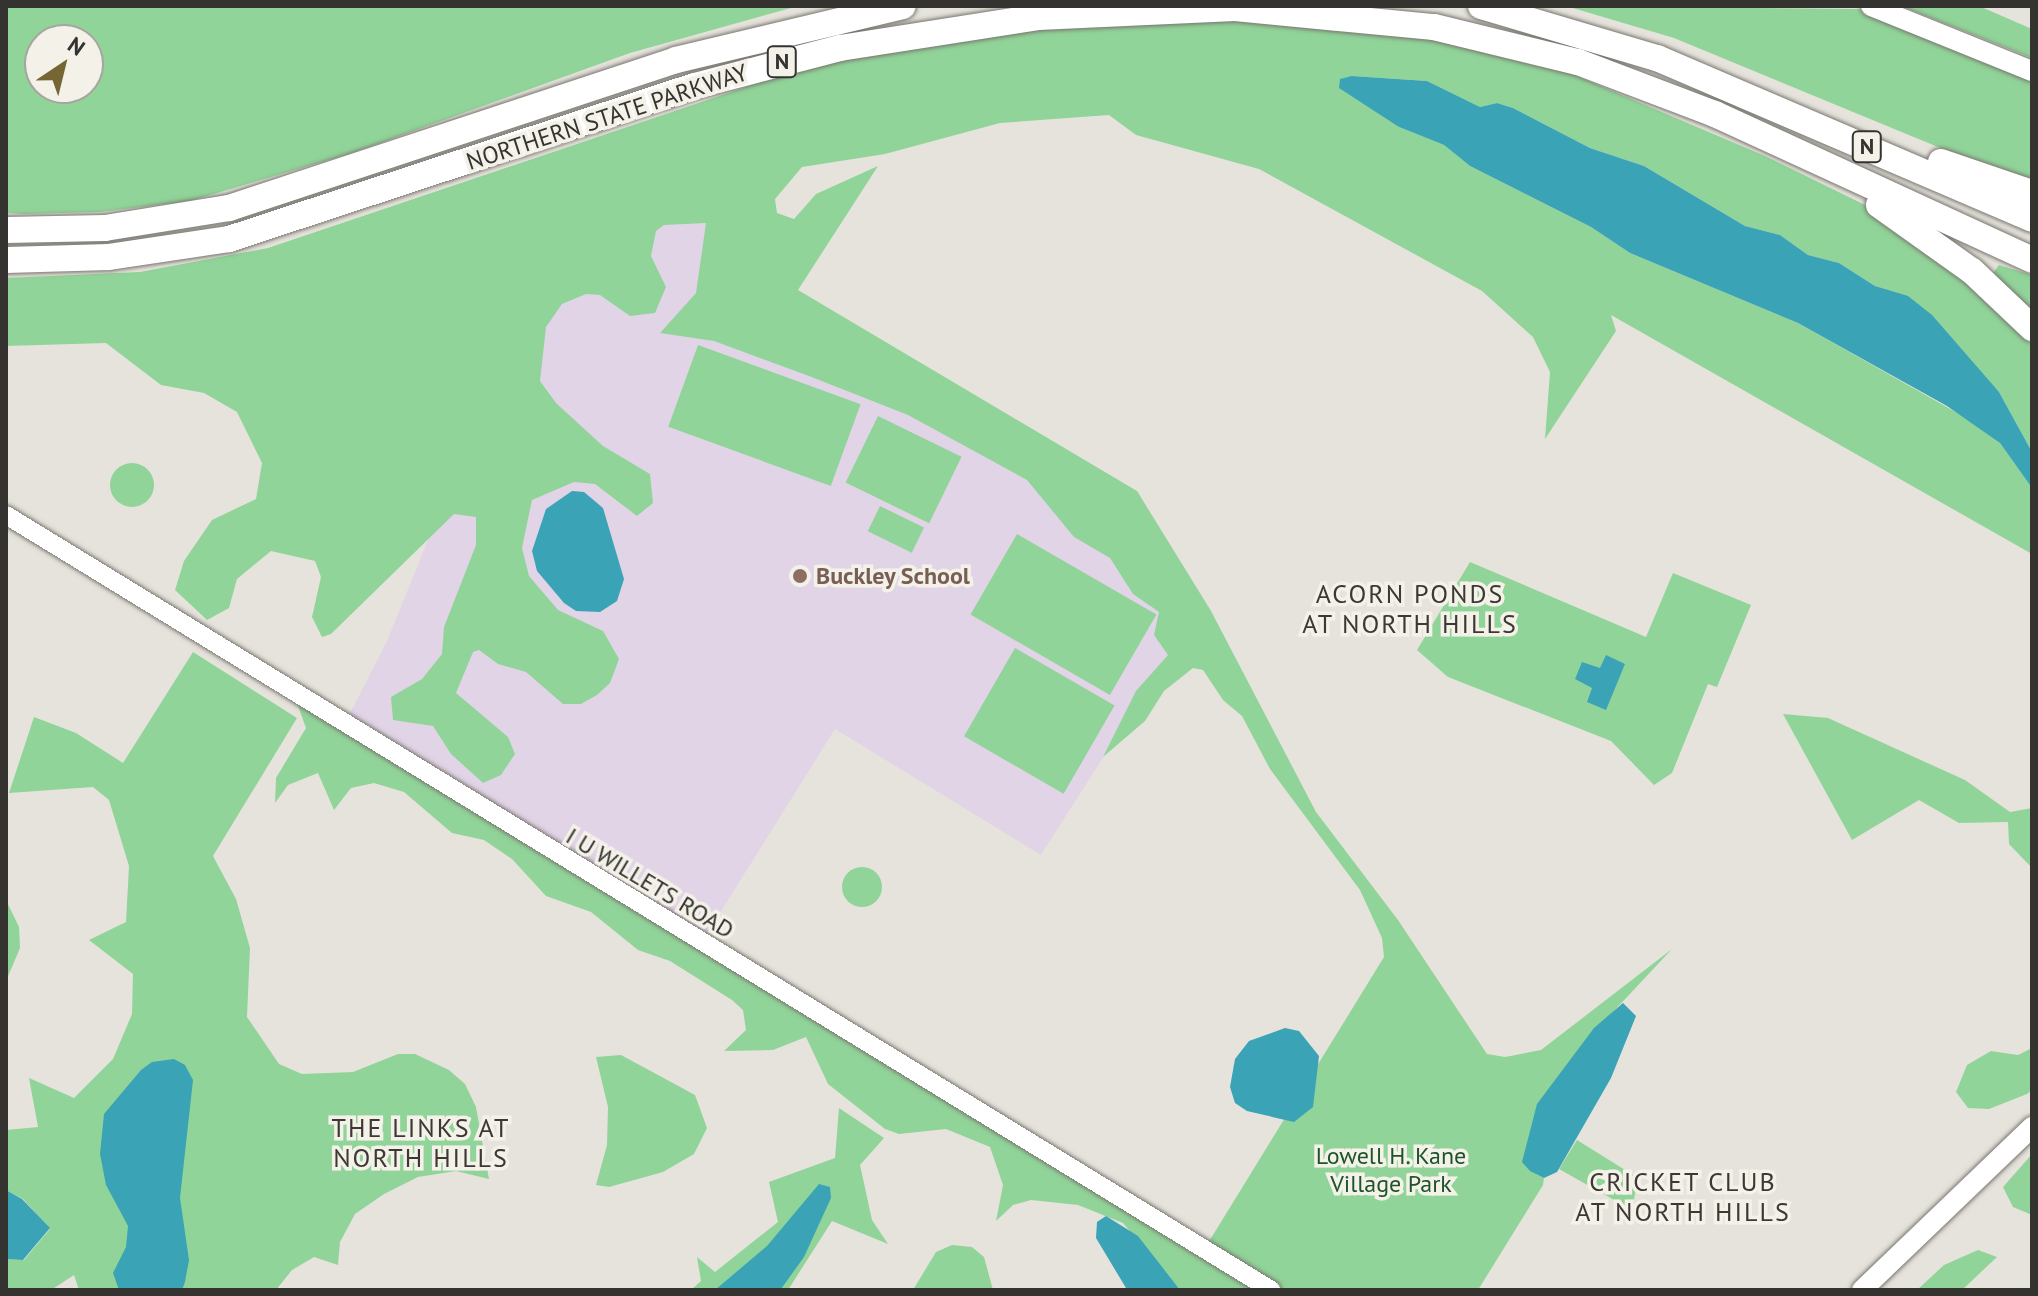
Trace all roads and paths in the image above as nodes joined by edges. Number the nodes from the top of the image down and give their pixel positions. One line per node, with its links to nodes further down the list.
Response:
1 (903, 6): 9 (highway, NORTHERN STATE PARKWAY / N)
2 (1481, 6): 5 (highway, N)
3 (1871, 6): 4 (main road)
4 (2032, 71)
5 (1703, 75): 7 (highway); 8 (highway, N)
6 (1806, 156): 10 (highway, NORTHERN STATE PARKWAY / N); 11 (highway, NORTHERN STATE PARKWAY / N); 12 (highway)
7 (2032, 193)
8 (2032, 219)
9 (6, 230)
10 (6, 260)
11 (2032, 260)
12 (2032, 328)
13 (6, 515): 15 (street, I U WILLETS ROAD)
14 (2032, 1127): 16 (main road)
15 (1271, 1290)
16 (1862, 1290)

